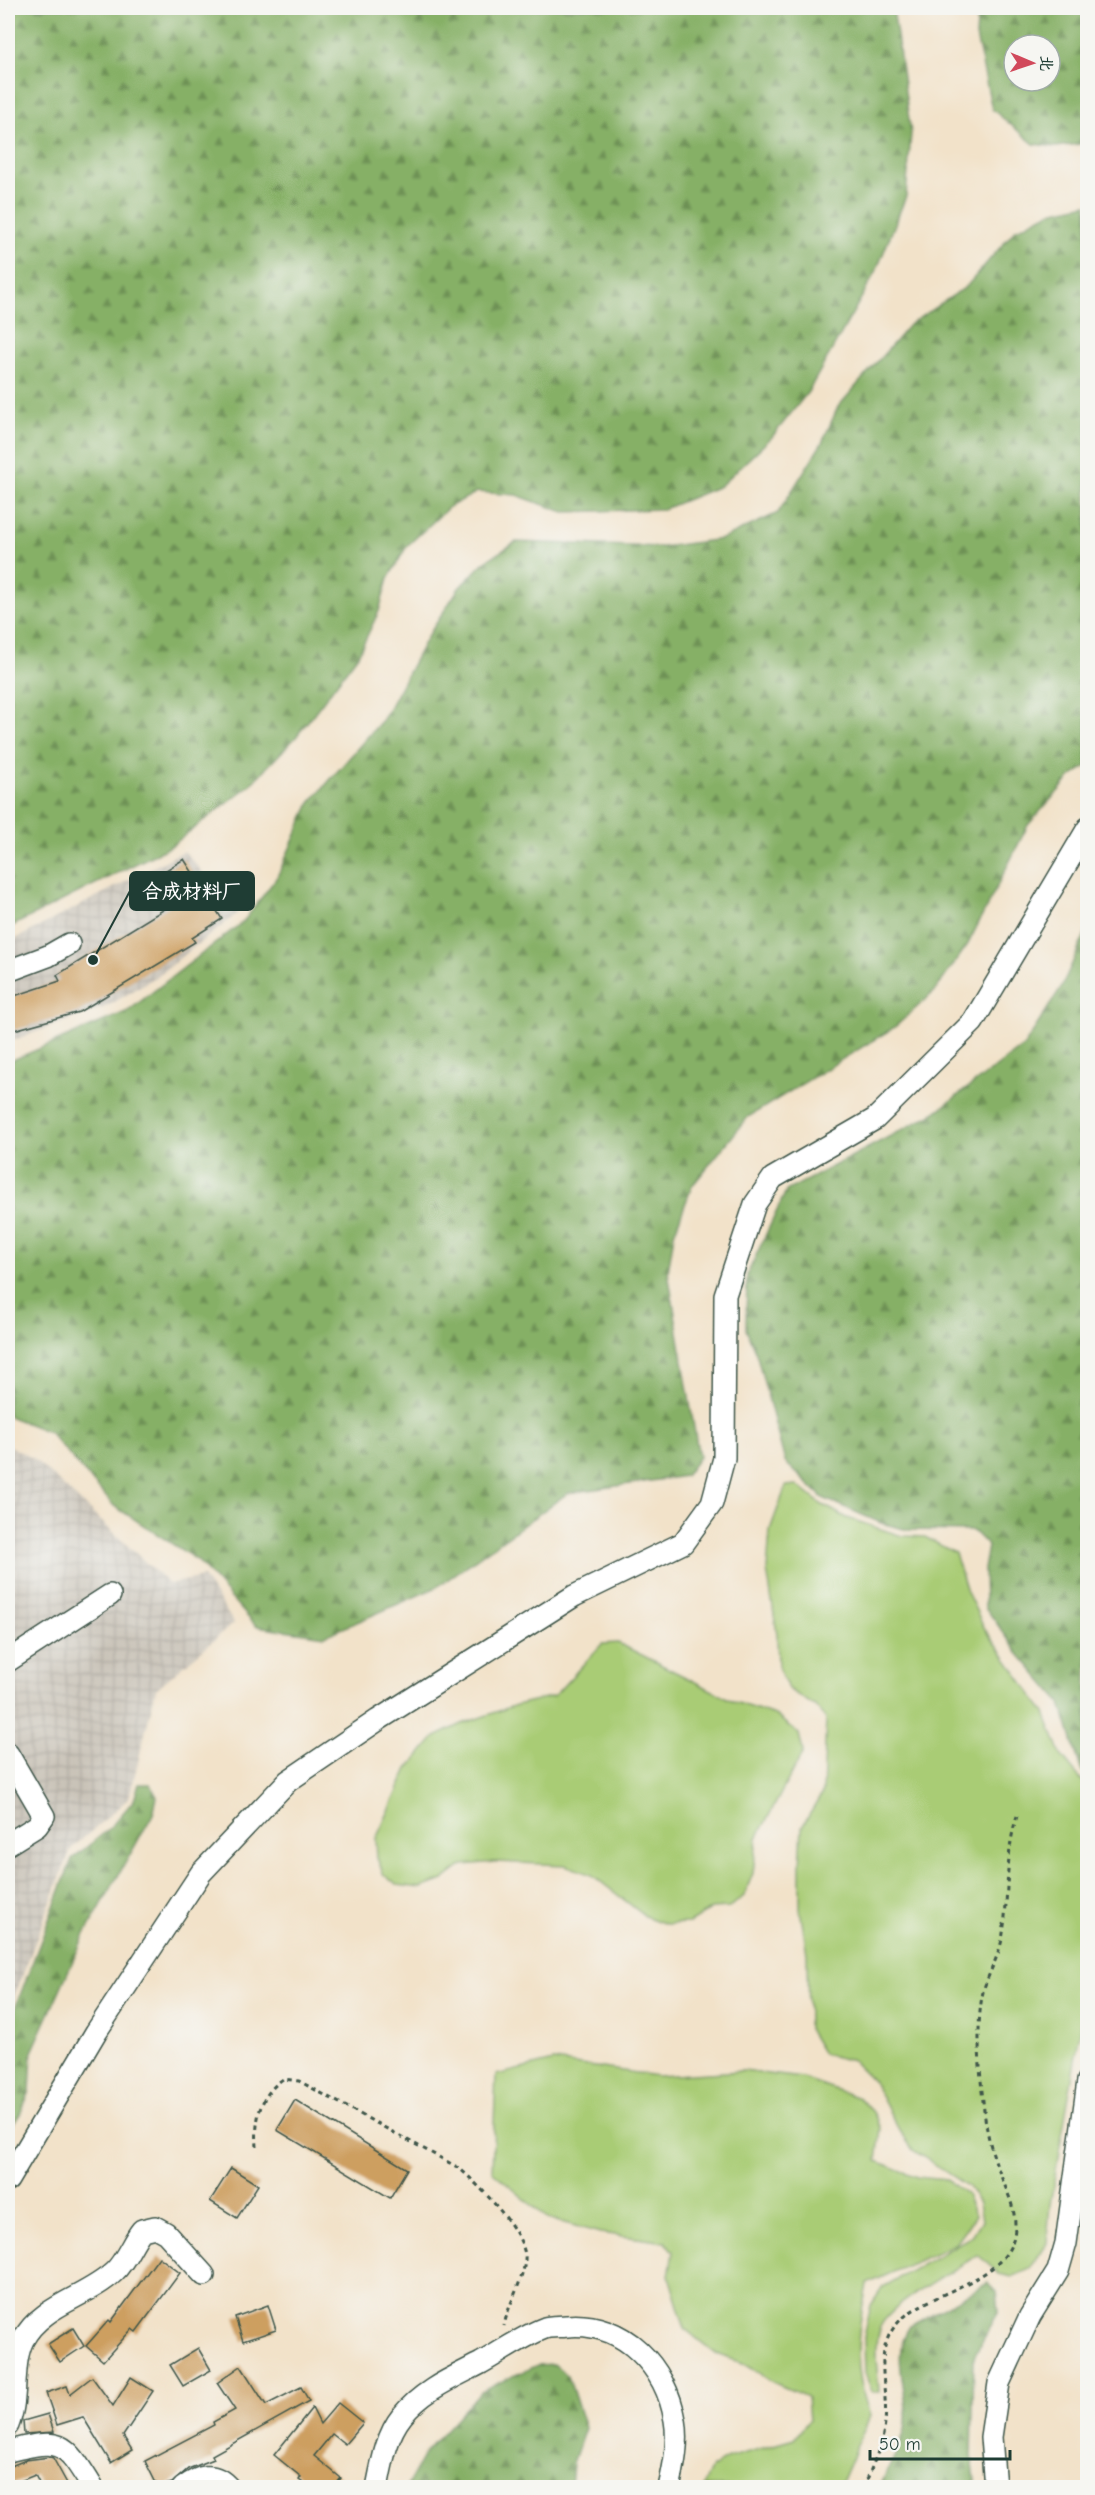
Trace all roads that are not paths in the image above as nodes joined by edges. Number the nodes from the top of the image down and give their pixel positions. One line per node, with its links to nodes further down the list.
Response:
1 (1088, 828): 9 (street)
2 (69, 944): 3 (street)
3 (8, 971)
4 (110, 1595): 5 (street)
5 (8, 1661)
6 (8, 1754): 7 (street)
7 (8, 1844)
8 (1088, 2081): 18 (street)
9 (8, 2180)
10 (204, 2275): 11 (street)
11 (8, 2425)
12 (8, 2451): 13 (street)
13 (93, 2487)
14 (183, 2487): 15 (street)
15 (230, 2487)
16 (377, 2487): 17 (street)
17 (669, 2487)
18 (995, 2487)

